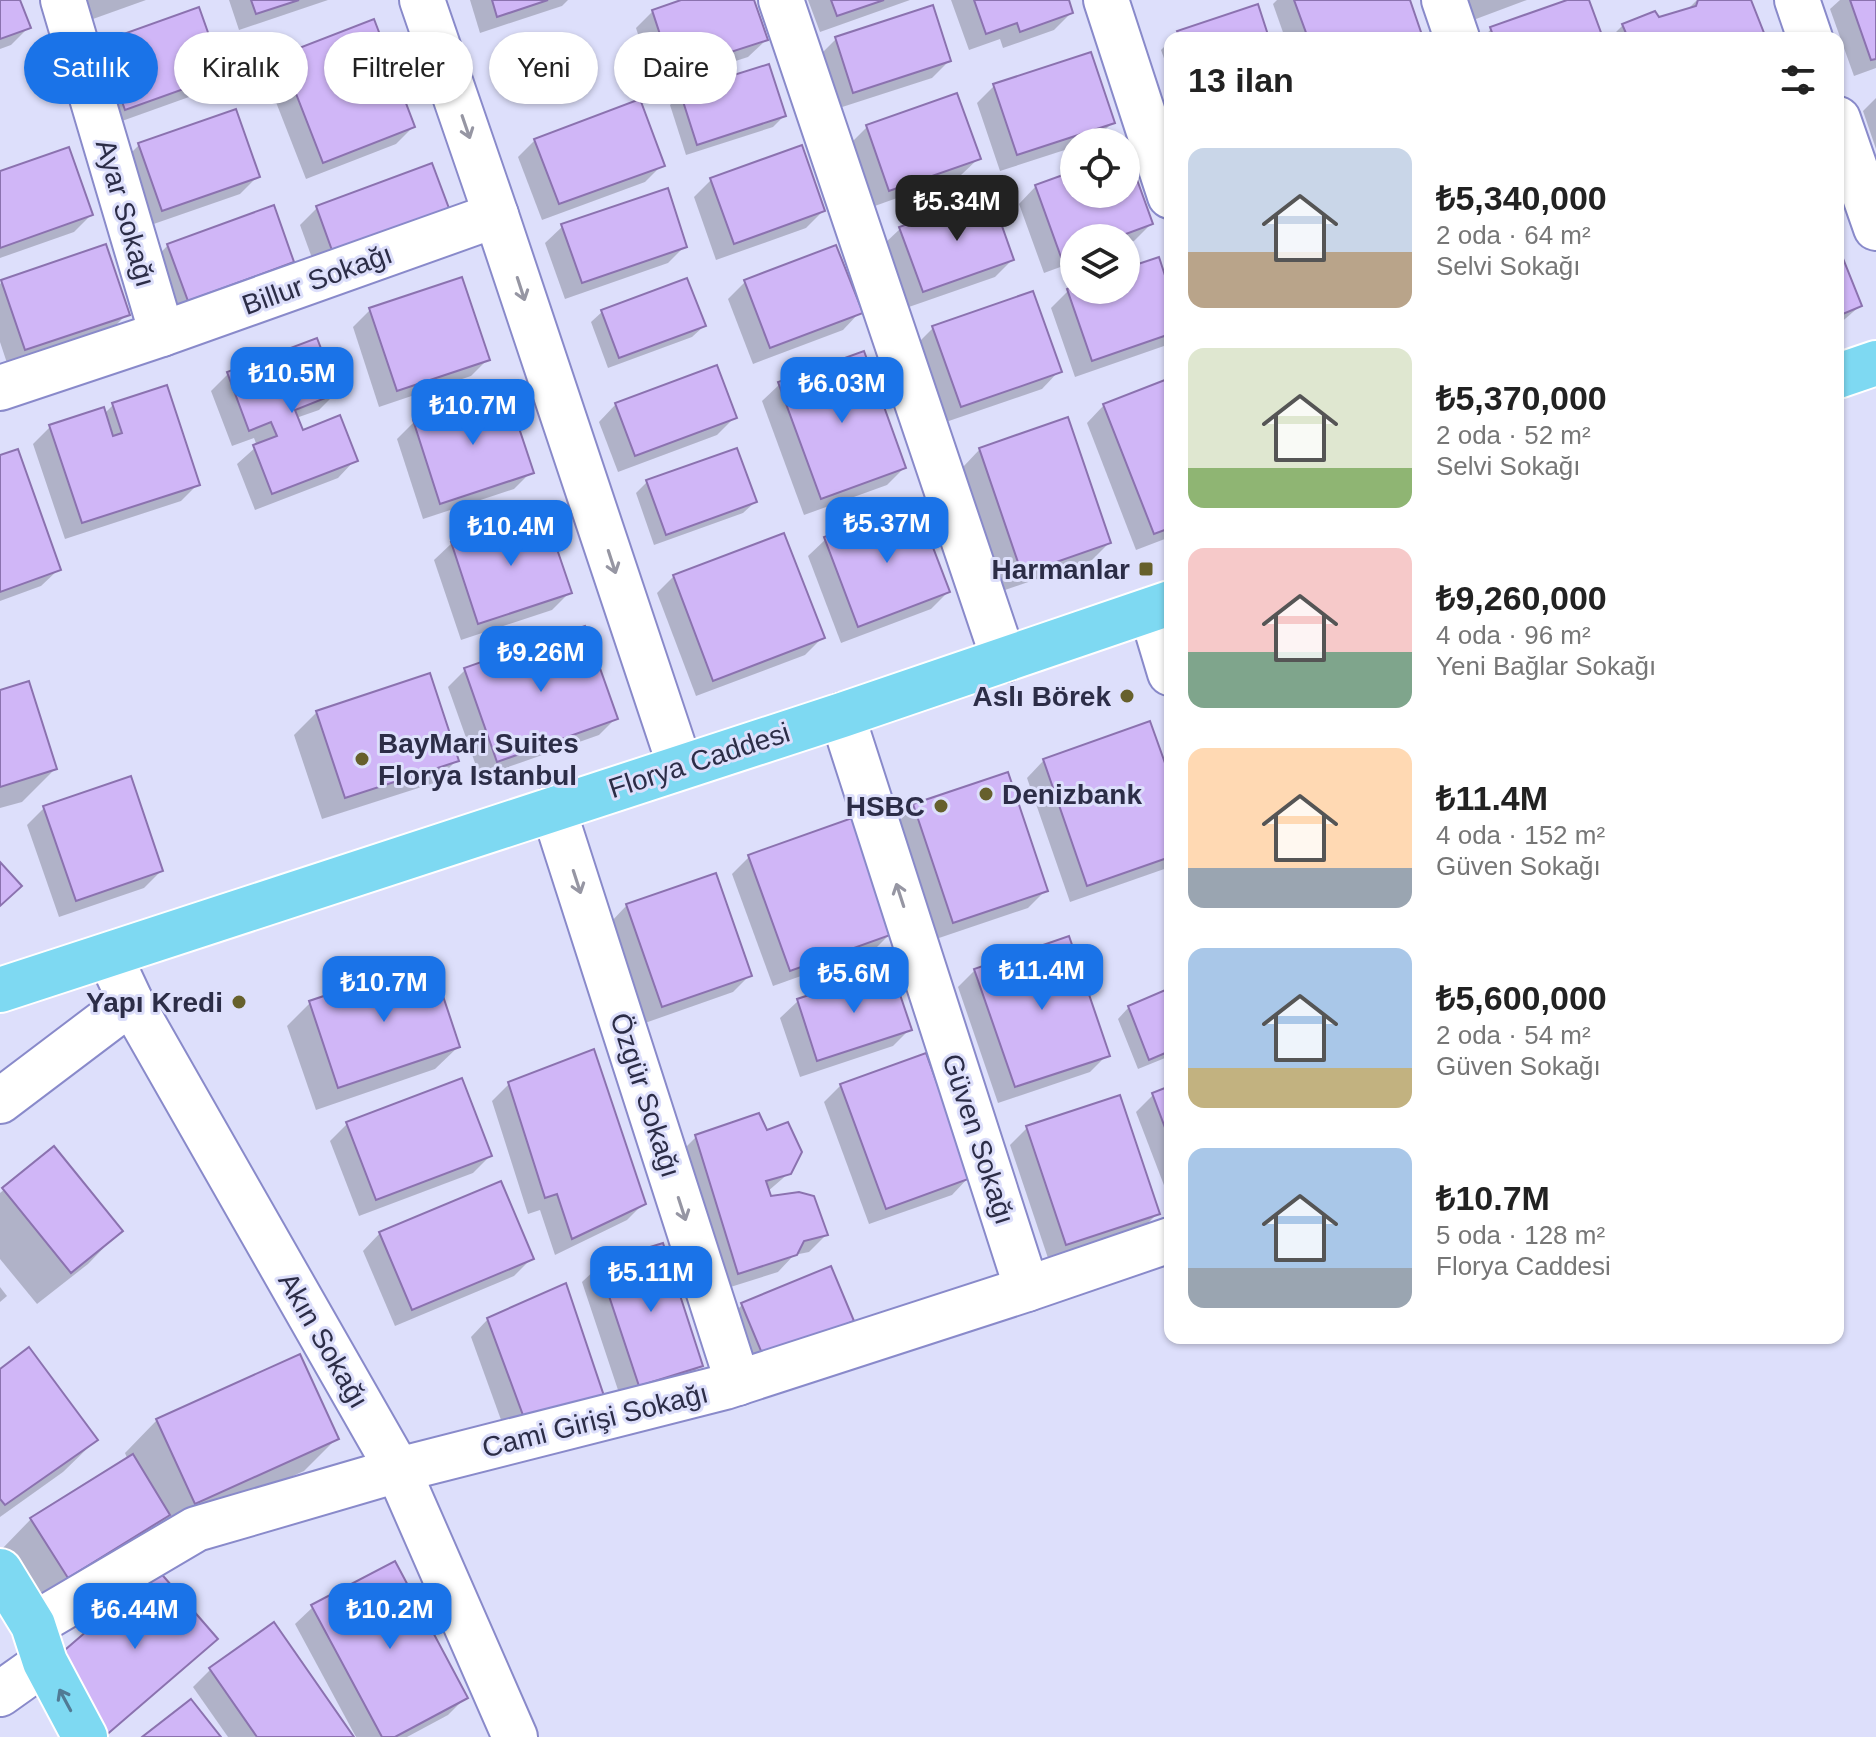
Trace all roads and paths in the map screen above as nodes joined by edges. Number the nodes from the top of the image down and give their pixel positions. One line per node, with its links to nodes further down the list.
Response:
1 (63, 0): 13 (street, Ayar Sokağı)
2 (422, 0): 11 (street, one-way to 11)
3 (781, 0): 19 (street)
4 (1106, 0): 10 (street)
5 (1444, 0): 7 (street)
6 (1797, 0): 8 (street)
7 (1455, 32)
8 (1808, 32)
9 (1844, 136): 12 (street)
10 (1164, 178)
11 (496, 215): 13 (street, Billur Sokağı); 21 (street, one-way to 21)
12 (1876, 228)
13 (162, 334): 16 (street, Billur Sokağı)
14 (1876, 363): 15 (main road)
15 (1844, 374)
16 (0, 388)
17 (1160, 607): 18 (street); 19 (main road, Florya Caddesi)
18 (1164, 633)
19 (1004, 660): 20 (main road, Florya Caddesi)
20 (842, 715): 21 (main road, Florya Caddesi); 28 (street, Güven Sokağı, one-way to 20)
21 (680, 766): 22 (main road, Florya Caddesi)
22 (553, 808): 23 (main road, Florya Caddesi); 29 (street, Özgür Sokağı, one-way to 29)
23 (109, 955): 24 (main road, Florya Caddesi); 25 (street, Akın Sokağı)
24 (0, 990)
25 (131, 1002): 26 (street); 30 (street, Akın Sokağı)
26 (0, 1101)
27 (1164, 1242): 28 (street, Cami Girişi Sokağı)
28 (1027, 1289): 29 (street, Cami Girişi Sokağı)
29 (738, 1383): 30 (street, Cami Girişi Sokağı)
30 (398, 1470): 32 (street, Cami Girişi Sokağı); 35 (street, Akın Sokağı)
31 (1, 1573): 32 (main road)
32 (39, 1644): 33 (street, Cami Girişi Sokağı); 34 (main road, one-way to 32)
33 (0, 1694)
34 (85, 1737)
35 (515, 1737)

